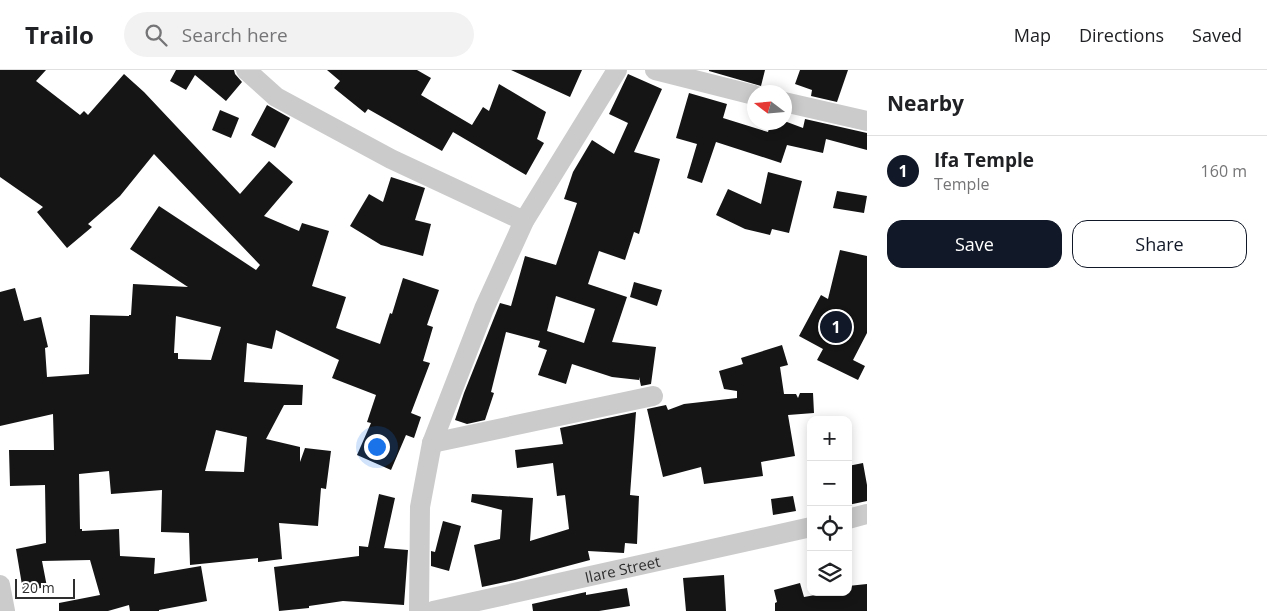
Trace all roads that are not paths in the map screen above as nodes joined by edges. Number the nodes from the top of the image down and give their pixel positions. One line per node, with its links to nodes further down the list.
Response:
1 (246, 70): 7 (street)
2 (617, 70): 7 (street)
3 (654, 70): 4 (street)
4 (747, 93)
5 (792, 104): 6 (street)
6 (867, 121)
7 (524, 220): 9 (street)
8 (653, 396): 9 (street)
9 (432, 444): 15 (street)
10 (867, 514): 11 (street)
11 (852, 518)
12 (807, 528): 16 (street, Ilare Street)
13 (0, 584): 14 (street)
14 (6, 611)
15 (418, 611)
16 (433, 611)

